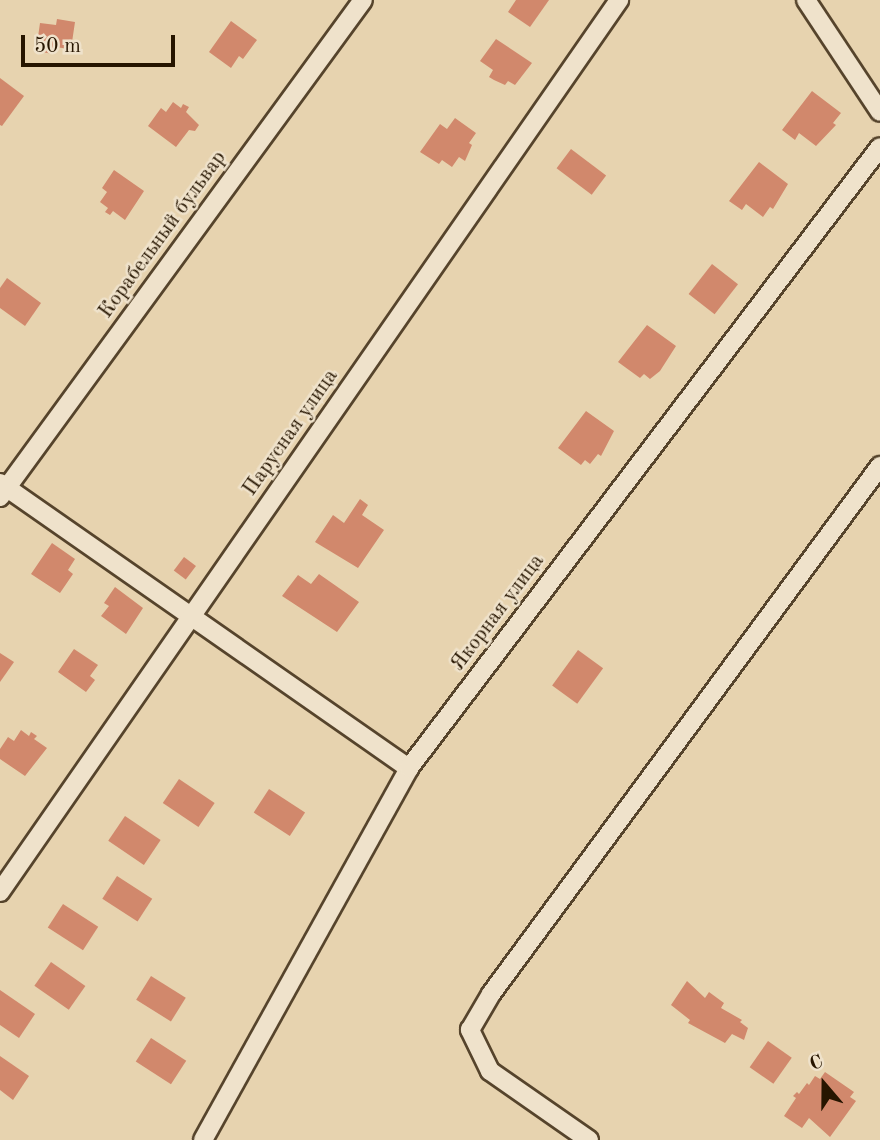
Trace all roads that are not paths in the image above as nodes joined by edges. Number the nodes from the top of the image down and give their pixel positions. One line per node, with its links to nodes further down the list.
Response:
1 (363, 0): 7 (street, Корабельный бульвар)
2 (619, 0): 8 (street, Парусная улица)
3 (806, 0): 4 (street)
4 (880, 112)
5 (880, 147): 9 (street, Якорная улица)
6 (880, 466): 12 (street)
7 (2, 489): 8 (street)
8 (191, 616): 9 (street); 10 (street, Парусная улица)
9 (409, 768): 11 (street, Якорная улица)
10 (0, 892)
11 (203, 1140)
12 (589, 1140)

